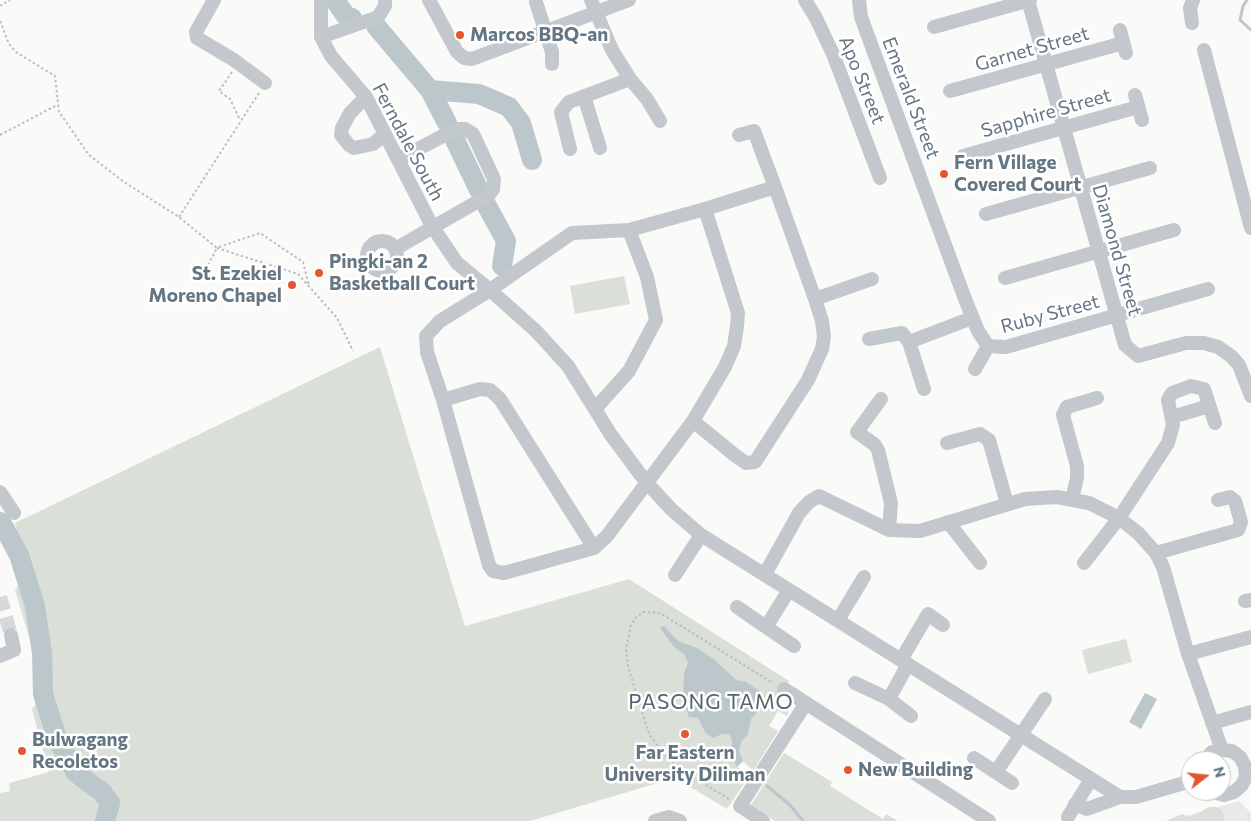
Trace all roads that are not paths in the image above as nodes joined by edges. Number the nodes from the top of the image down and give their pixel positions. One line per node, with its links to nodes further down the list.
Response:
1 (214, 0): 21 (street)
2 (321, 0): 15 (street, Ferndale South)
3 (385, 0): 15 (street)
4 (429, 0): 14 (street)
5 (629, 0): 11 (street)
6 (804, 0): 35 (street, Apo Street)
7 (859, 0): 52 (street, Emerald Street)
8 (1029, 0): 13 (street); 19 (street, Diamond Street)
9 (1193, 0): 12 (street)
10 (536, 2): 14 (street)
11 (594, 6): 14 (street); 20 (street)
12 (1192, 23)
13 (934, 27)
14 (546, 31): 18 (street)
15 (321, 37): 24 (street, Ferndale South)
16 (1123, 42): 19 (street, Garnet Street)
17 (1204, 50): 41 (street)
18 (552, 64)
19 (1046, 64): 22 (street, Garnet Street); 27 (street, Diamond Street)
20 (630, 78): 23 (street); 26 (street)
21 (265, 83)
22 (950, 91)
23 (584, 96): 30 (street); 31 (street)
24 (366, 97): 28 (street, Ferndale South); 28 (street)
25 (1139, 107): 27 (street, Sapphire Street)
26 (660, 121)
27 (1064, 128): 32 (street, Sapphire Street); 37 (street, Diamond Street)
28 (385, 134): 33 (street, Ferndale South)
29 (739, 136): 36 (street)
30 (600, 148)
31 (570, 149)
32 (963, 156)
33 (399, 159): 40 (street, Ferndale South); 40 (street)
34 (1150, 168): 37 (street)
35 (880, 178)
36 (775, 187): 38 (street); 50 (street)
37 (1080, 188): 39 (street); 45 (street, Diamond Street)
38 (705, 209): 42 (street); 65 (street)
39 (986, 214)
40 (432, 226): 44 (street); 49 (street, Ferndale South)
41 (1251, 228)
42 (629, 230): 49 (street); 63 (street)
43 (1174, 230): 45 (street)
44 (395, 249)
45 (1098, 252): 46 (street); 51 (street, Diamond Street)
46 (1005, 278)
47 (872, 279): 50 (street)
48 (1208, 289): 51 (street, Ruby Street)
49 (490, 290): 60 (street); 63 (street, Ferndale South)
50 (815, 299): 65 (street)
51 (1116, 315): 55 (street, Ruby Street); 58 (street, Diamond Street)
52 (972, 318): 54 (street); 55 (street, Emerald Street)
53 (869, 339): 54 (street)
54 (909, 342): 57 (street)
55 (988, 346): 56 (street)
56 (975, 369)
57 (924, 389)
58 (1251, 396)
59 (1097, 398): 70 (street)
60 (442, 400): 78 (street); 78 (street)
61 (880, 400): 76 (street)
62 (1209, 406): 64 (street); 64 (street); 66 (street)
63 (595, 409): 68 (street, Ferndale South)
64 (1172, 417): 74 (street)
65 (693, 421): 68 (street)
66 (1214, 423)
67 (947, 443): 72 (street)
68 (646, 482): 77 (street, Ferndale South); 78 (street)
69 (0, 492): 73 (street)
70 (1072, 499): 72 (street); 74 (street)
71 (1218, 500): 79 (street)
72 (1007, 504): 75 (street)
73 (14, 513)
74 (1119, 518): 79 (street); 81 (street)
75 (948, 522): 76 (street); 80 (street)
76 (888, 530): 82 (street)
77 (701, 535): 82 (street, Ferndale South); 83 (street)
78 (594, 548)
79 (1156, 552): 93 (street)
80 (980, 563)
81 (1084, 563)
82 (764, 574): 85 (street, Ferndale South)
83 (675, 575)
84 (864, 577): 87 (street)
85 (789, 590): 87 (street, Ferndale South); 89 (street)
86 (737, 607): 89 (street)
87 (838, 620): 95 (street, Ferndale South)
88 (944, 625): 95 (street)
89 (766, 627): 92 (street)
90 (11, 635): 94 (street)
91 (1251, 637): 93 (street)
92 (794, 646)
93 (1188, 654): 103 (street)
94 (0, 656)
95 (905, 662): 98 (street); 104 (street, Ferndale South)
96 (855, 683): 98 (street)
97 (784, 689): 100 (street)
98 (890, 699): 102 (street)
99 (1045, 699): 104 (street)
100 (806, 703): 119 (street); 120 (street)
101 (1251, 712): 103 (street)
102 (911, 716)
103 (1212, 723): 105 (street)
104 (1020, 734): 108 (street); 109 (street, Ferndale South)
105 (1222, 750): 106 (street); 112 (street)
106 (1217, 751)
107 (974, 758): 108 (street)
108 (996, 772): 110 (street)
109 (1091, 779): 114 (street, Ferndale South); 115 (street)
110 (1012, 783)
111 (1181, 784): 114 (street)
112 (1246, 790): 113 (street)
113 (1231, 793)
114 (1120, 797): 115 (street)
115 (1075, 804): 116 (street)
116 (1068, 817)
117 (655, 821): 118 (street)
118 (680, 821)
119 (763, 821)
120 (989, 821)

